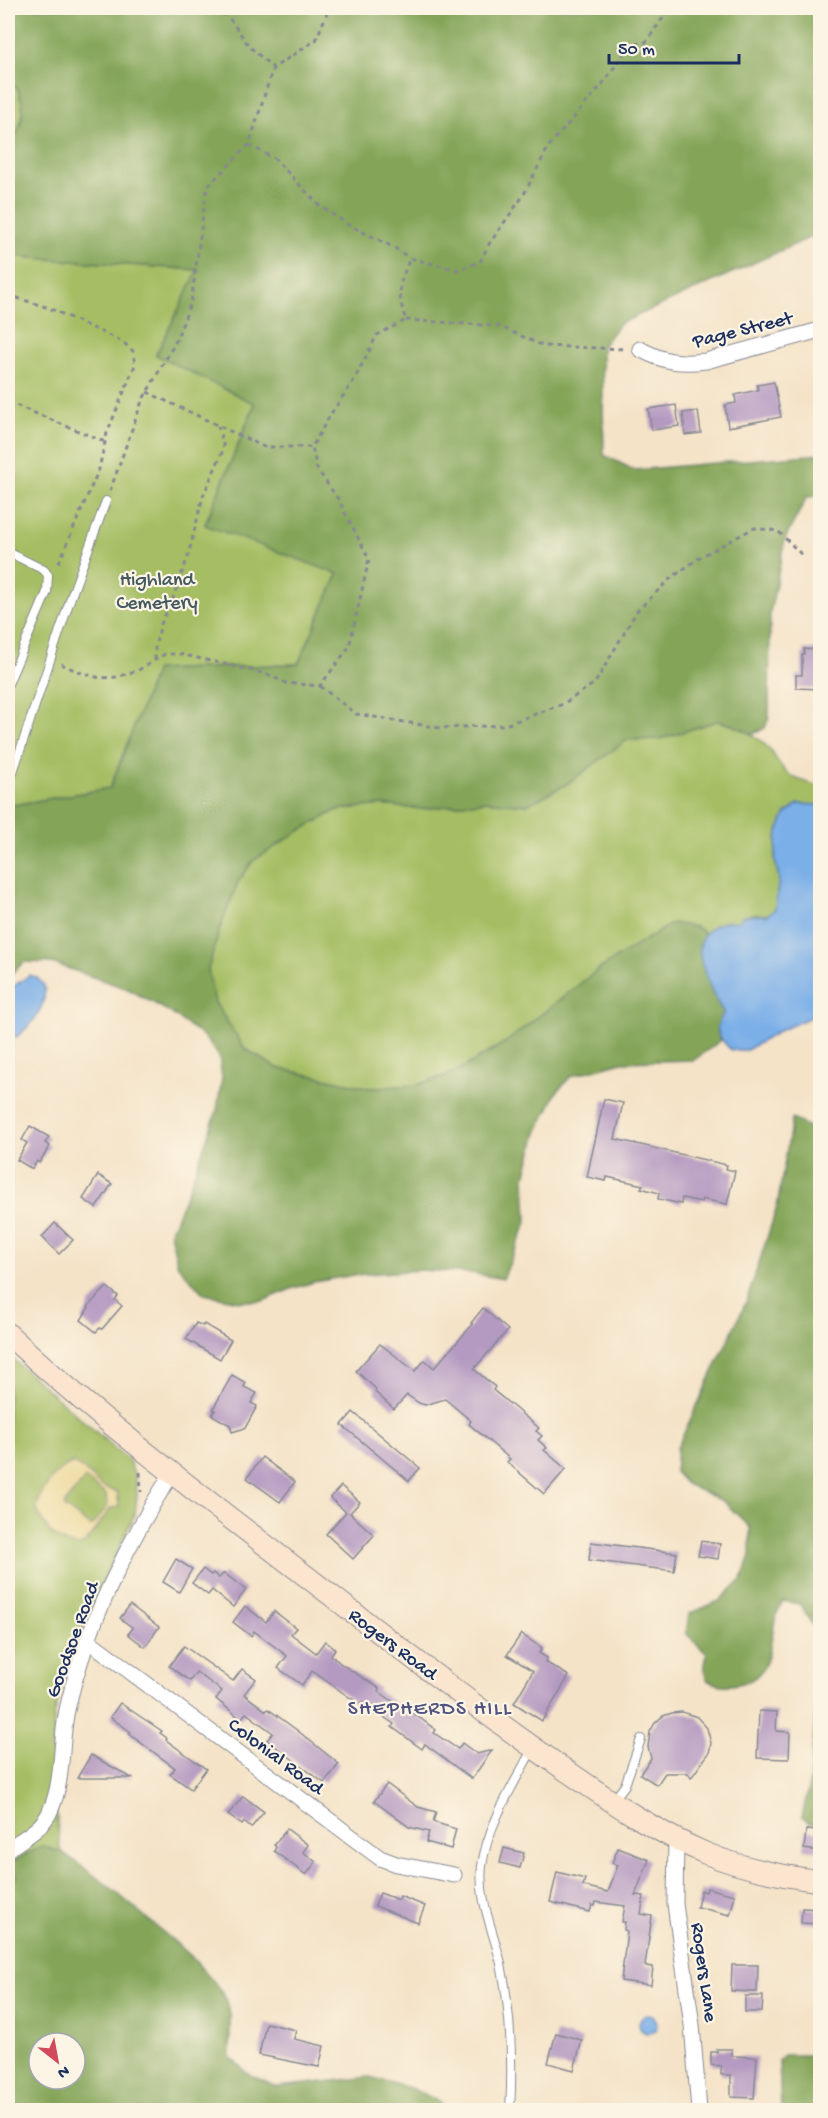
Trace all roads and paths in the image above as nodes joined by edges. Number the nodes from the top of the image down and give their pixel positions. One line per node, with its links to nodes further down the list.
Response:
1 (215, 8): 4 (path)
2 (329, 8): 4 (path)
3 (670, 8): 6 (path)
4 (273, 68): 5 (path)
5 (249, 145): 6 (path); 11 (path)
6 (410, 258): 8 (path)
7 (8, 295): 14 (path)
8 (406, 320): 10 (path); 15 (path)
9 (820, 330): 10 (street, Page Street)
10 (640, 349)
11 (147, 392): 13 (path); 16 (path)
12 (8, 402): 14 (path)
13 (218, 426): 15 (path); 21 (path)
14 (105, 442): 19 (path)
15 (312, 447): 23 (path)
16 (106, 501): 20 (lane)
17 (8, 552): 19 (lane)
18 (801, 555): 23 (path)
19 (48, 581): 22 (lane)
20 (51, 659): 21 (path); 24 (lane)
21 (155, 660): 23 (path)
22 (8, 684)
23 (320, 686)
24 (8, 787)
25 (8, 1334): 26 (main road, Rogers Road)
26 (172, 1473): 27 (street, Goodsoe Road); 29 (main road, Rogers Road)
27 (89, 1641): 32 (street, Goodsoe Road); 33 (street, Colonial Road)
28 (641, 1739): 30 (lane)
29 (533, 1748): 30 (main road, Rogers Road); 35 (lane)
30 (613, 1802): 31 (main road, Rogers Road)
31 (676, 1840): 34 (main road, Rogers Road); 36 (street, Rogers Lane)
32 (8, 1849)
33 (454, 1875)
34 (820, 1881)
35 (510, 2110)
36 (699, 2110)

